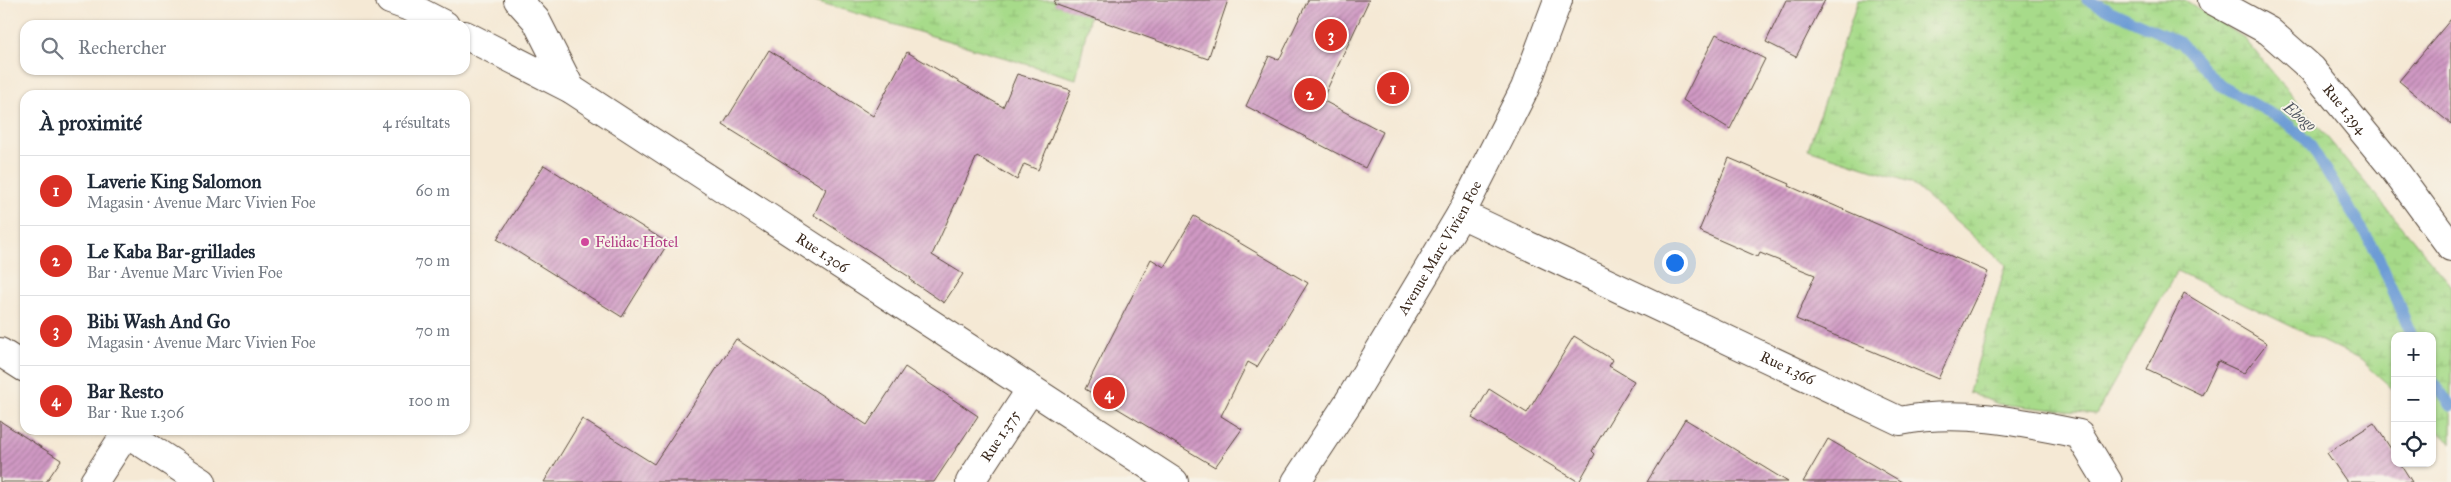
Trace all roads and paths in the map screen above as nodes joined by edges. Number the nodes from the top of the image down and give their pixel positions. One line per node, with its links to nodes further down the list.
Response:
1 (390, 0): 5 (street)
2 (518, 0): 7 (street)
3 (1558, 0): 8 (street, Avenue Marc Vivien Foe)
4 (2212, 0): 9 (street, Rue 1.394)
5 (435, 20)
6 (470, 38): 7 (street, Rue 1.306)
7 (571, 89): 12 (street, Rue 1.306)
8 (1461, 214): 19 (street, Avenue Marc Vivien Foe); 20 (street, Rue 1.366)
9 (2451, 247)
10 (0, 352): 11 (street)
11 (20, 365)
12 (1031, 389): 17 (street, Rue 1.375); 18 (street, Rue 1.306)
13 (122, 435): 15 (street)
14 (130, 435): 16 (street)
15 (94, 482)
16 (202, 482)
17 (970, 482)
18 (1174, 482)
19 (1296, 482)
20 (2108, 482)

